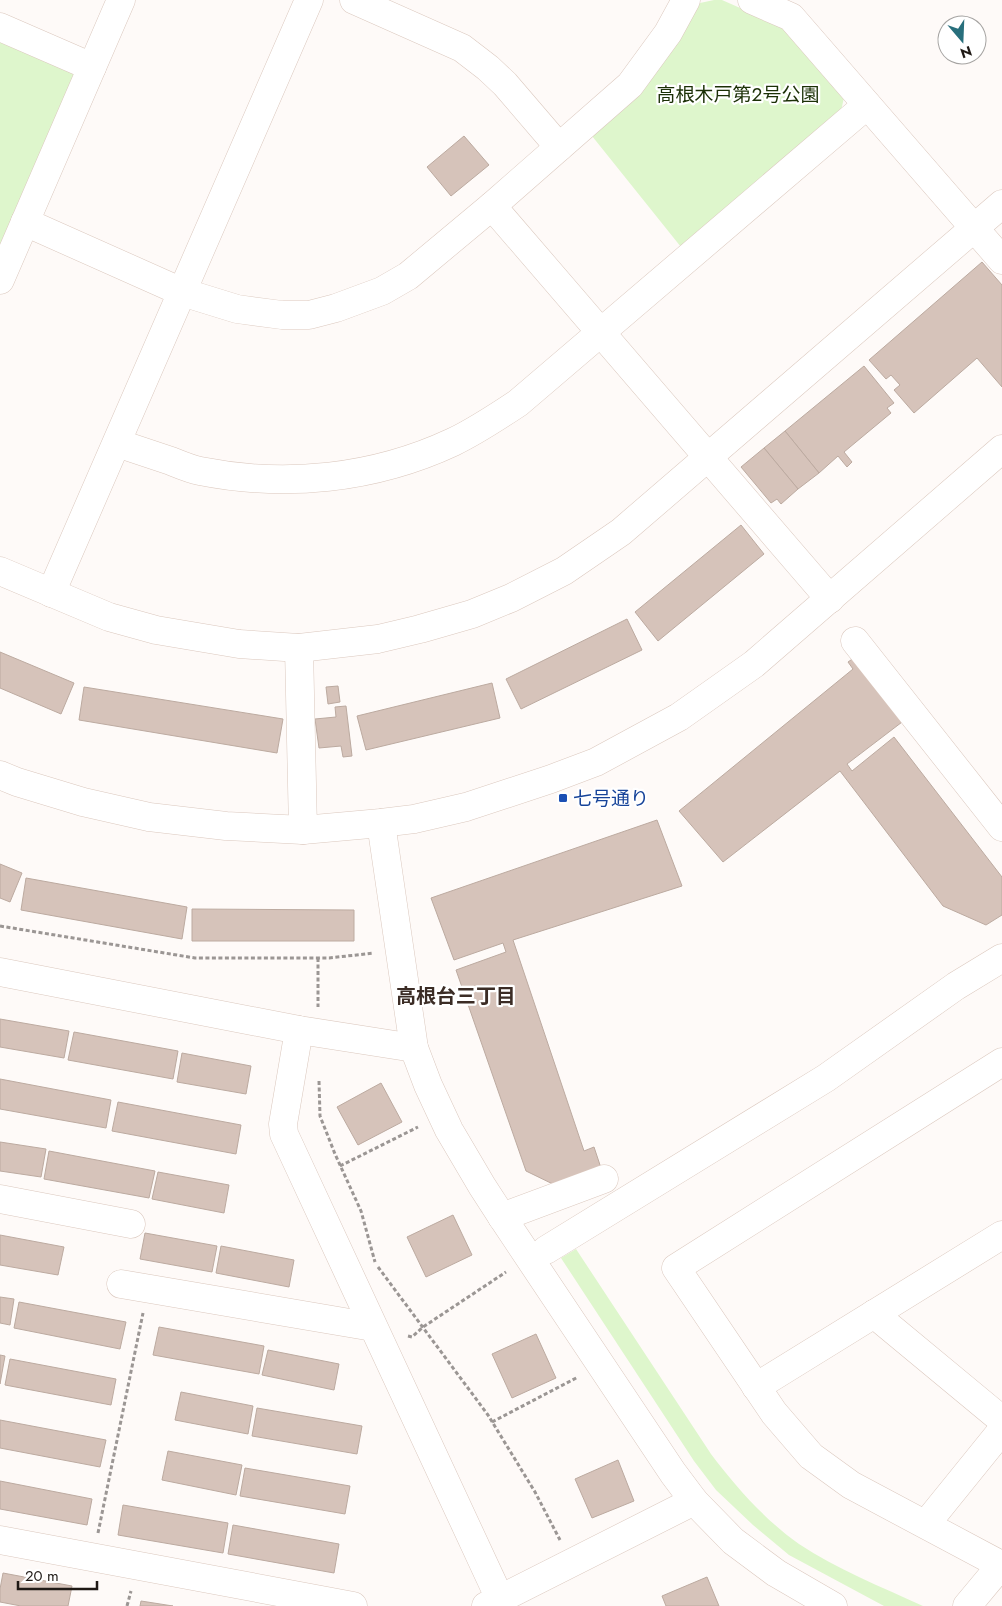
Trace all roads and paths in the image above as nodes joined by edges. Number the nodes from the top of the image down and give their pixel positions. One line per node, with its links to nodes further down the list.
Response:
1 (120, 0): 8 (street)
2 (309, 0): 17 (street)
3 (354, 0): 10 (street)
4 (686, 0): 10 (street)
5 (752, 0): 6 (street)
6 (796, 9): 9 (street)
7 (0, 27): 8 (street)
8 (92, 67): 13 (street)
9 (868, 105): 14 (street); 18 (street)
10 (559, 147): 12 (street)
11 (1002, 204): 14 (street)
12 (492, 206): 17 (street); 18 (street)
13 (25, 222): 16 (street); 17 (street)
14 (974, 228): 15 (street); 21 (street)
15 (1002, 260)
16 (0, 280)
17 (182, 292): 19 (street)
18 (601, 332): 19 (street); 21 (street)
19 (117, 443): 23 (street)
20 (1002, 448): 24 (street)
21 (708, 457): 24 (street); 26 (street)
22 (0, 571): 23 (street)
23 (51, 593): 26 (street)
24 (830, 598): 28 (street)
25 (855, 641): 29 (street)
26 (299, 648): 30 (street)
27 (0, 775): 30 (street)
28 (381, 824): 30 (street); 37 (street)
29 (1002, 827)
30 (302, 830)
31 (0, 926): 33 (path)
32 (383, 952): 33 (path)
33 (318, 958): 36 (path)
34 (1002, 958): 47 (street)
35 (0, 972): 36 (street)
36 (309, 1032): 37 (street); 51 (street)
37 (414, 1048): 40 (street)
38 (1002, 1062): 54 (street)
39 (319, 1079): 41 (path)
40 (442, 1115): 41 (path); 44 (street)
41 (340, 1166): 52 (path)
42 (604, 1179): 44 (street)
43 (0, 1199): 45 (street)
44 (502, 1217): 47 (street)
45 (131, 1224)
46 (1002, 1235): 50 (street)
47 (538, 1254): 52 (path); 53 (street)
48 (121, 1284): 49 (street)
49 (148, 1288): 51 (street); 61 (path)
50 (874, 1314): 54 (street); 55 (street)
51 (373, 1327): 52 (path); 64 (street)
52 (423, 1327): 56 (path)
53 (601, 1365): 56 (path); 58 (street)
54 (756, 1387): 59 (street)
55 (1002, 1420)
56 (492, 1422): 62 (path)
57 (1002, 1430): 59 (street)
58 (694, 1501): 62 (street); 66 (street)
59 (926, 1524): 63 (street)
60 (0, 1540): 61 (street)
61 (93, 1558): 65 (street)
62 (571, 1563): 64 (street)
63 (1002, 1565): 67 (street)
64 (487, 1604)
65 (352, 1606)
66 (833, 1606)
67 (967, 1606)

